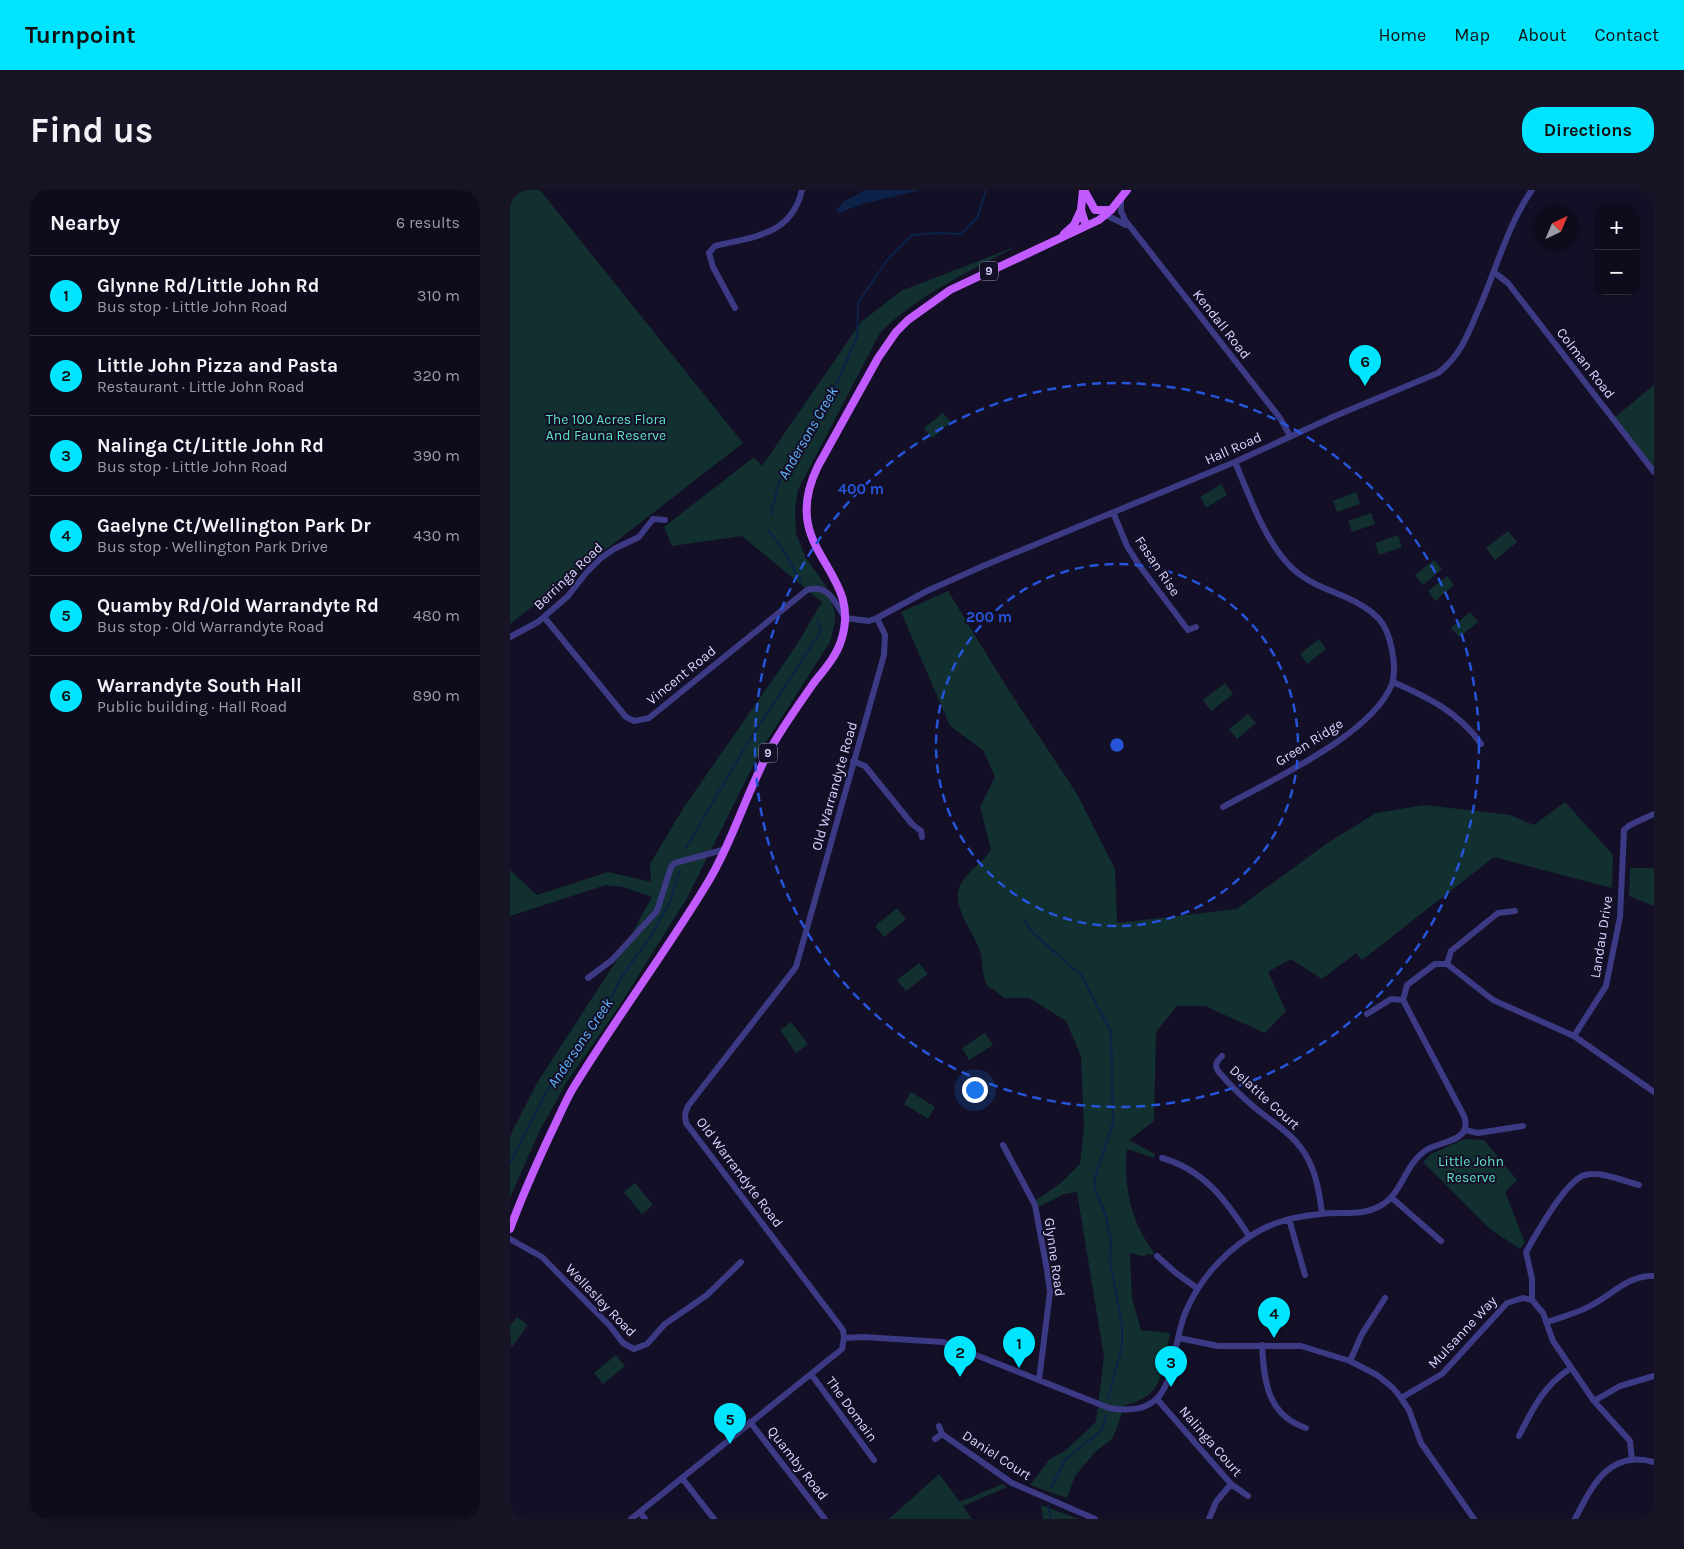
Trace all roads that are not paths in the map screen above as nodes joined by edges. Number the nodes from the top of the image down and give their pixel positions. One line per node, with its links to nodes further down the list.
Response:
1 (802, 190): 12 (street)
2 (1127, 190): 5 (main road, 9)
3 (1532, 190): 11 (street, Hall Road)
4 (1084, 191): 6 (main road); 7 (main road); 8 (main road)
5 (1121, 198): 7 (main road, 9); 9 (street, Kendall Road)
6 (1082, 210): 8 (main road); 10 (main road)
7 (1109, 212): 8 (main road, 9); 9 (street, Kendall Road)
8 (1089, 225): 10 (main road, 9)
9 (1131, 229): 13 (street, Kendall Road)
10 (1028, 253): 19 (main road, 9)
11 (1495, 273): 13 (street, Hall Road); 15 (street, Colman Road)
12 (735, 308)
13 (1290, 436): 14 (street, Hall Road)
14 (1235, 462): 16 (street, Hall Road); 23 (street)
15 (1654, 472)
16 (1113, 512): 20 (street, Hall Road); 21 (street, Fasan Rise)
17 (665, 520): 18 (street, Berringa Road)
18 (544, 617): 19 (street, Vincent Road); 22 (street, Berringa Road)
19 (845, 618): 20 (street, Hall Road); 29 (main road, 9)
20 (877, 618): 25 (street, Old Warrandyte Road)
21 (1196, 627)
22 (510, 637)
23 (1392, 682): 24 (street); 26 (street, Green Ridge)
24 (1481, 744)
25 (853, 761): 28 (street); 58 (street, Old Warrandyte Road)
26 (1223, 806)
27 (1654, 814): 35 (street, Landau Drive)
28 (923, 831)
29 (726, 849): 32 (street); 46 (main road, 9)
30 (1515, 911): 31 (street)
31 (1447, 964): 33 (street); 35 (street)
32 (588, 978)
33 (1402, 1000): 34 (street); 39 (street)
34 (1367, 1014)
35 (1574, 1036): 37 (street)
36 (1222, 1056): 44 (street, Delatite Court)
37 (1654, 1092)
38 (1523, 1126): 39 (street)
39 (1464, 1130): 43 (street)
40 (1003, 1145): 65 (street, Glynne Road)
41 (1162, 1158): 47 (street)
42 (1639, 1185): 56 (street)
43 (1392, 1198): 44 (street); 49 (street)
44 (1322, 1213): 45 (street)
45 (1289, 1220): 47 (street); 52 (street)
46 (510, 1229)
47 (1249, 1236): 54 (street)
48 (510, 1239): 51 (street, Wellesley Road)
49 (1441, 1241)
50 (1157, 1256): 54 (street)
51 (741, 1262)
52 (1305, 1275)
53 (1654, 1276): 57 (street)
54 (1197, 1288): 59 (street)
55 (1385, 1298): 61 (street)
56 (1532, 1300): 57 (street); 66 (street, Mulsanne Way)
57 (1547, 1322): 62 (street)
58 (844, 1338): 63 (street); 65 (street)
59 (1178, 1338): 60 (street); 67 (street)
60 (1262, 1345): 61 (street); 71 (street)
61 (1350, 1361): 66 (street)
62 (1571, 1368): 68 (street); 73 (street)
63 (811, 1374): 69 (street); 75 (street, The Domain)
64 (1654, 1376): 68 (street)
65 (1039, 1380): 67 (street)
66 (1401, 1398): 88 (street)
67 (1157, 1399): 79 (street, Nalinga Court)
68 (1594, 1401): 76 (street)
69 (750, 1422): 78 (street); 85 (street, Quamby Road)
70 (939, 1426): 72 (street, Daniel Court)
71 (1306, 1428)
72 (942, 1434): 74 (street, Daniel Court); 86 (street, Daniel Court)
73 (1519, 1436)
74 (935, 1439)
75 (874, 1460)
76 (1632, 1460): 77 (street); 89 (street)
77 (1654, 1462)
78 (682, 1478): 81 (street); 84 (street)
79 (1231, 1484): 80 (street, Nalinga Court); 87 (street)
80 (1248, 1496)
81 (640, 1512): 82 (street); 83 (street)
82 (631, 1519)
83 (645, 1519)
84 (714, 1519)
85 (825, 1519)
86 (1095, 1519)
87 (1209, 1519)
88 (1474, 1519)
89 (1575, 1519)

